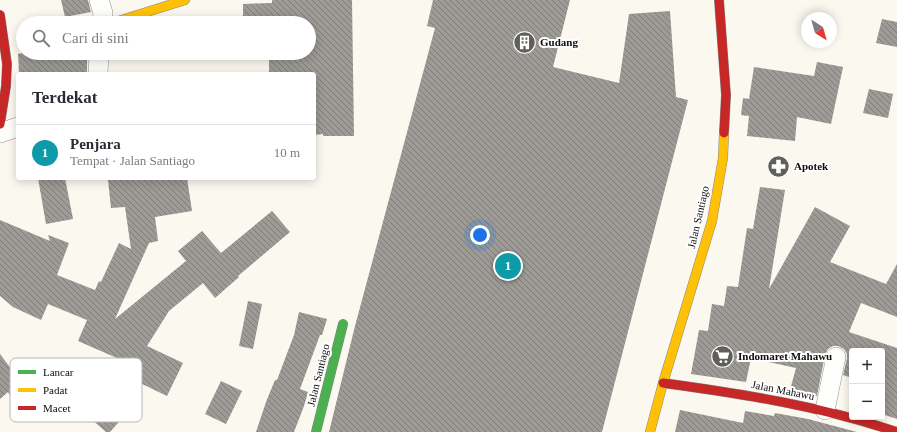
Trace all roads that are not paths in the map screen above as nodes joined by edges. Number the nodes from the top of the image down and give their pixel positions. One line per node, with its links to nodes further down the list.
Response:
1 (99, 0): 5 (street)
2 (185, 0): 6 (main road)
3 (719, 0): 14 (main road, Jalan Santiago)
4 (0, 15): 9 (main road)
5 (103, 16)
6 (134, 16)
7 (98, 60): 8 (street)
8 (98, 72)
9 (0, 124)
10 (16, 128): 11 (street)
11 (0, 133)
12 (344, 324): 16 (main road, Jalan Santiago)
13 (836, 357): 15 (street)
14 (663, 383): 15 (main road, Jalan Mahawu); 17 (main road, Jalan Santiago)
15 (825, 410): 18 (main road, Jalan Mahawu)
16 (316, 432)
17 (650, 432)
18 (897, 432)

